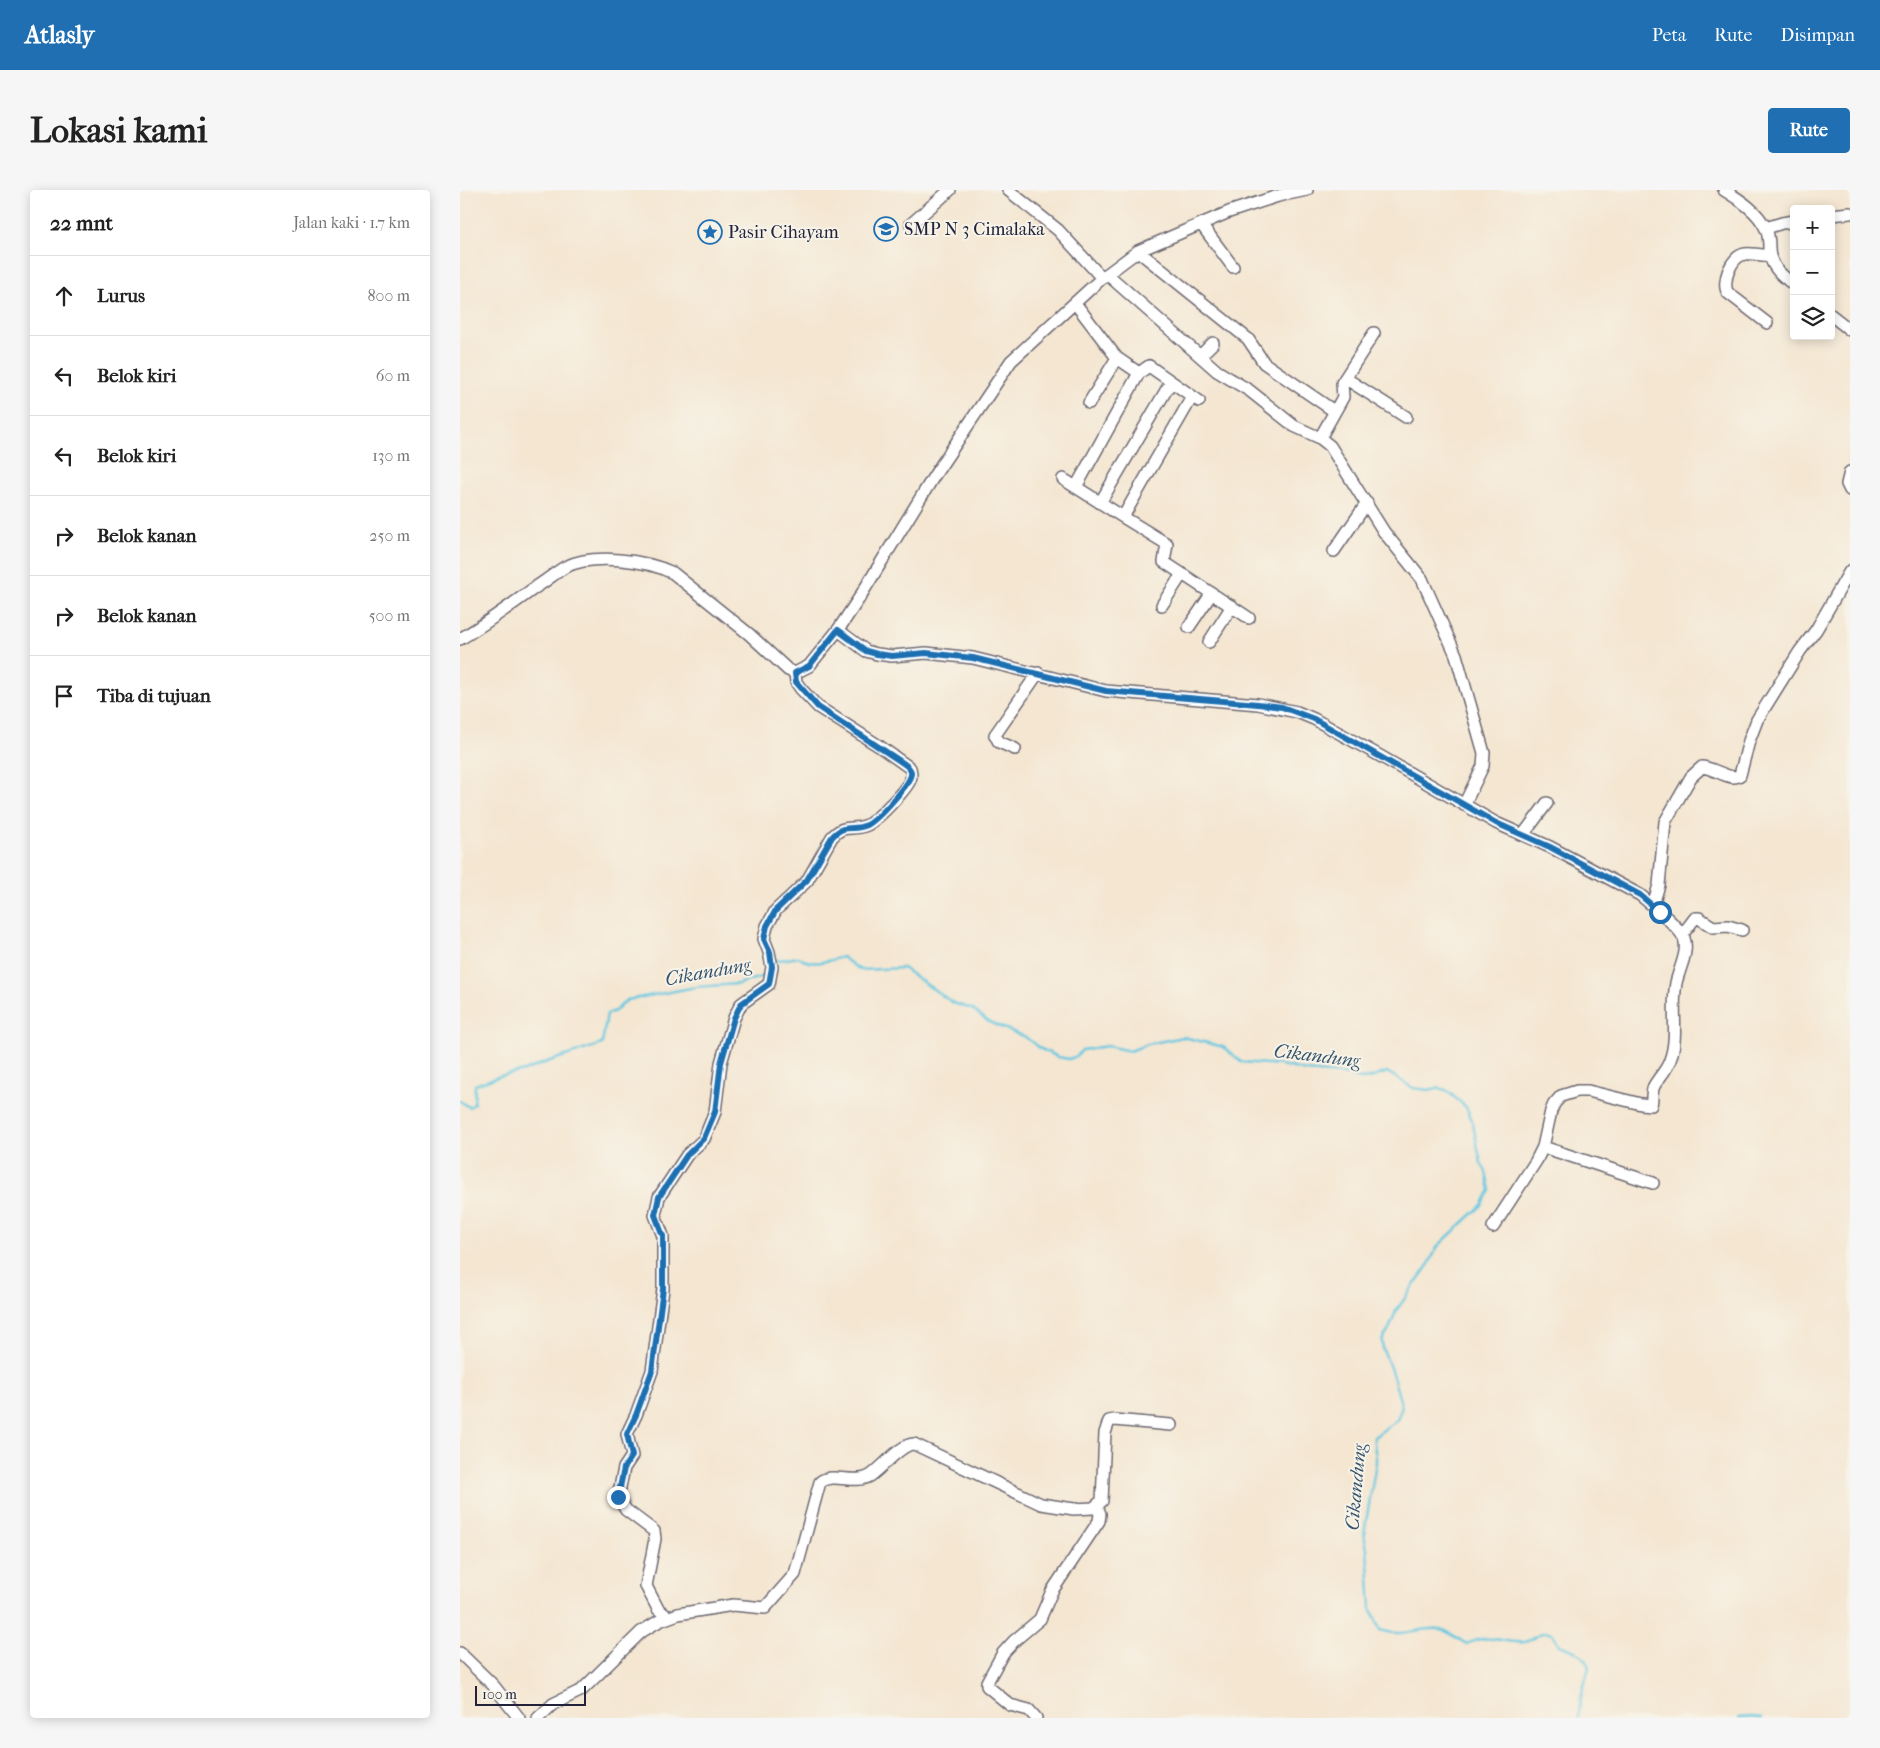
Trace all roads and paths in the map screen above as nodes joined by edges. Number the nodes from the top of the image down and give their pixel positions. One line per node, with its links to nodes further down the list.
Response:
1 (950, 190): 9 (street)
2 (1008, 190): 15 (street)
3 (1307, 190): 5 (street)
4 (1725, 190): 11 (street)
5 (1275, 193): 10 (street)
6 (1850, 214): 7 (street)
7 (1835, 215)
8 (1790, 222): 11 (street)
9 (911, 224)
10 (1201, 224): 12 (street); 14 (street)
11 (1766, 228): 13 (street)
12 (1138, 251): 15 (street); 29 (street)
13 (1769, 256): 16 (street); 19 (street)
14 (1233, 267)
15 (1104, 276): 17 (street); 23 (street)
16 (1790, 281)
17 (1075, 303): 24 (street); 47 (street)
18 (1835, 318): 20 (street)
19 (1767, 324)
20 (1850, 330)
21 (1374, 333): 26 (street)
22 (1213, 343): 23 (street)
23 (1200, 356): 31 (street)
24 (1116, 358): 25 (street); 28 (street)
25 (1140, 374): 27 (street); 34 (street)
26 (1345, 378): 29 (street); 30 (street)
27 (1171, 382): 36 (street); 38 (street)
28 (1089, 403)
29 (1334, 411): 31 (street)
30 (1406, 417)
31 (1320, 438): 37 (street)
32 (1850, 472): 35 (street)
33 (1063, 479): 34 (street)
34 (1076, 487): 36 (street)
35 (1850, 490)
36 (1100, 502): 38 (street)
37 (1366, 503): 39 (street); 54 (street)
38 (1123, 517): 41 (street)
39 (1334, 551)
40 (1850, 571): 56 (street)
41 (1182, 574): 42 (street); 43 (street)
42 (1212, 594): 44 (street); 46 (street)
43 (1162, 605)
44 (1232, 606): 45 (street); 49 (street)
45 (1250, 618)
46 (1189, 627)
47 (838, 630): 50 (street); 51 (street)
48 (460, 639): 50 (street)
49 (1209, 642)
50 (795, 673): 64 (street)
51 (1038, 673): 52 (street); 54 (street)
52 (1015, 749)
53 (1547, 803): 55 (street)
54 (1464, 806): 55 (street)
55 (1524, 836): 56 (street)
56 (1653, 905): 58 (street)
57 (1742, 930): 58 (street)
58 (1682, 935): 59 (street)
59 (1542, 1147): 60 (street); 61 (street)
60 (1653, 1183)
61 (1493, 1227)
62 (1171, 1424): 63 (street)
63 (1097, 1506): 64 (street); 68 (street)
64 (668, 1617): 67 (street)
65 (460, 1653): 66 (street)
66 (519, 1718)
67 (538, 1718)
68 (1036, 1718)

